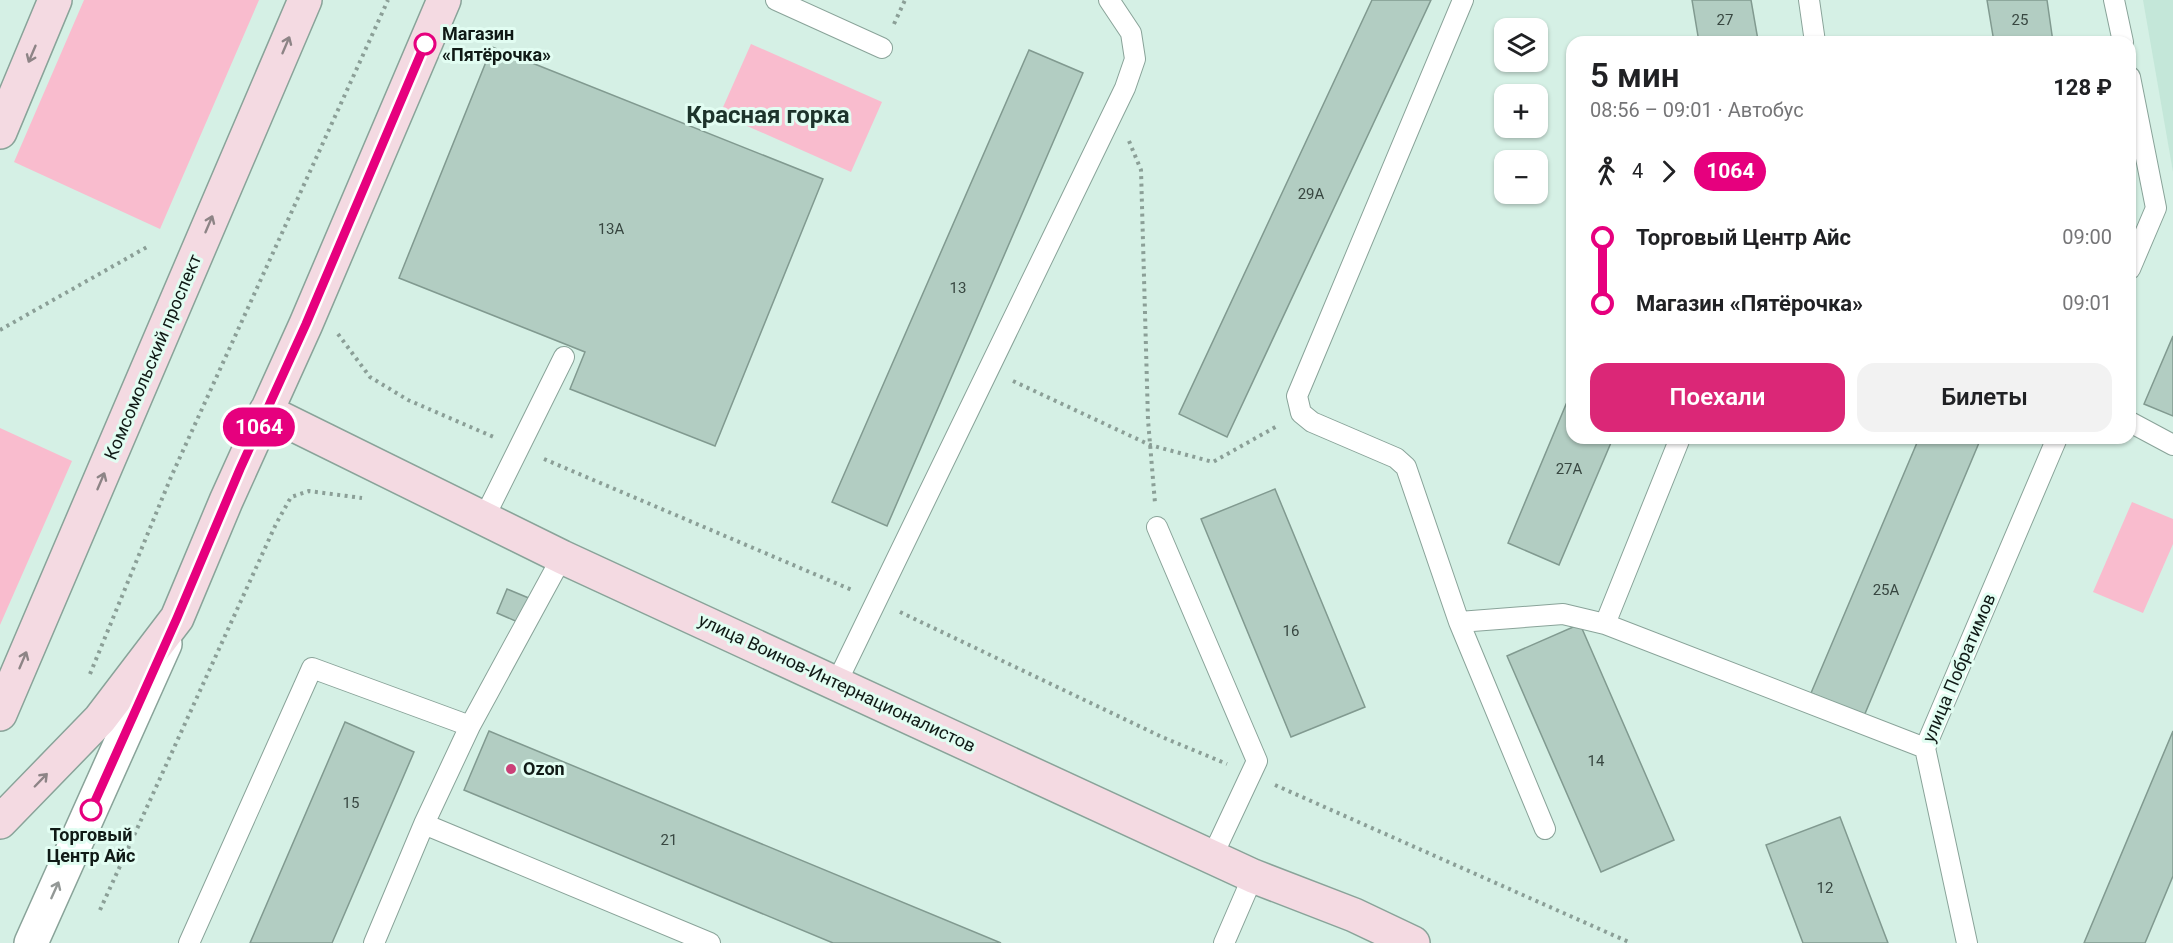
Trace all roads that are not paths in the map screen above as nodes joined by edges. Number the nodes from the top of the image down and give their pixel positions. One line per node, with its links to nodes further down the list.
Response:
1 (55, 0): 13 (main road, one-way to 13)
2 (305, 0): 28 (main road, Комсомольский проспект, one-way to 2)
3 (444, 0): 16 (main road)
4 (776, 0): 11 (lane)
5 (1109, 0): 27 (lane)
6 (1463, 0): 25 (lane)
7 (1809, 0): 9 (lane)
8 (2114, 0): 10 (lane)
9 (1814, 36)
10 (2122, 36)
11 (882, 48)
12 (2136, 107): 14 (lane)
13 (0, 132)
14 (2136, 255)
15 (564, 357): 21 (lane)
16 (266, 411): 21 (main road, улица Воинов-Интернационалистов); 24 (main road)
17 (2136, 425): 20 (lane)
18 (1678, 444): 26 (lane)
19 (2054, 444): 30 (lane, улица Побратимов)
20 (2173, 445)
21 (484, 518): 23 (main road, улица Воинов-Интернационалистов)
22 (1157, 527): 34 (lane)
23 (562, 557): 27 (main road, улица Воинов-Интернационалистов); 29 (lane)
24 (177, 618): 31 (main road, one-way to 24); 36 (street, one-way to 24)
25 (1460, 622): 26 (lane); 33 (lane)
26 (1605, 624): 30 (lane)
27 (836, 684): 34 (main road, улица Воинов-Интернационалистов)
28 (0, 714)
29 (470, 726): 32 (lane); 37 (lane)
30 (1925, 748): 42 (lane, улица Побратимов)
31 (0, 822)
32 (424, 824): 38 (lane); 39 (lane)
33 (1545, 829)
34 (1212, 857): 35 (main road, улица Воинов-Интернационалистов)
35 (1253, 876): 40 (lane); 41 (main road, улица Воинов-Интернационалистов)
36 (31, 943)
37 (189, 943)
38 (374, 943)
39 (710, 943)
40 (1224, 943)
41 (1413, 943)
42 (1967, 943)

